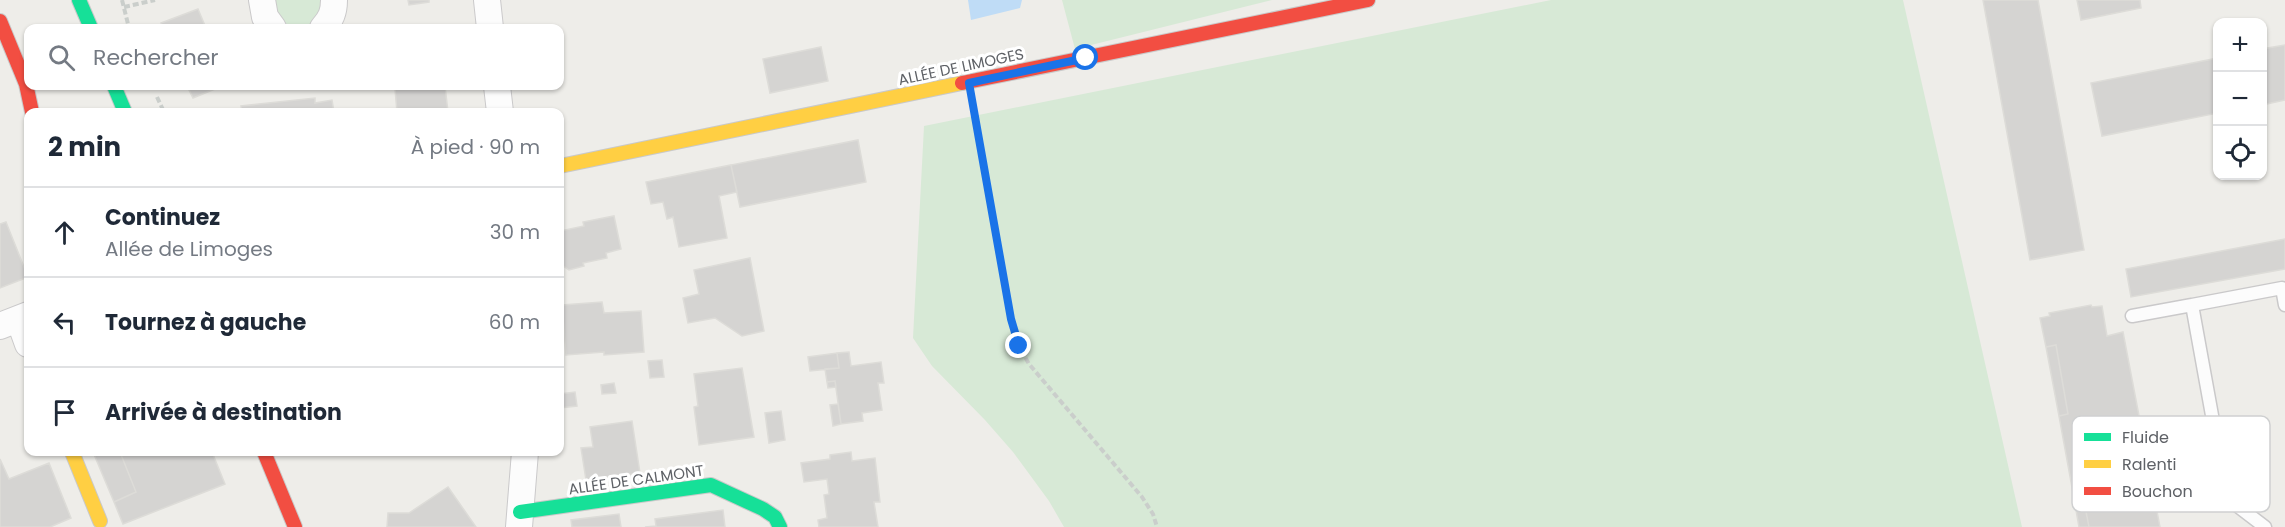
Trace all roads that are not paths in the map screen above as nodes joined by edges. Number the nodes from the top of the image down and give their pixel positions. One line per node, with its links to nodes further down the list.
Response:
1 (79, 0): 7 (street)
2 (262, 0): 8 (street)
3 (334, 0): 9 (street)
4 (487, 0): 10 (street)
5 (1368, 0): 18 (street, ALLÉE DE LIMOGES)
6 (0, 21): 11 (street)
7 (89, 24)
8 (270, 24)
9 (327, 24)
10 (490, 24)
11 (24, 79)
12 (27, 90): 15 (street)
13 (116, 90): 16 (street)
14 (497, 90): 17 (street)
15 (31, 108)
16 (123, 108)
17 (500, 108)
18 (564, 165)
19 (2283, 287): 20 (lane); 21 (lane)
20 (2192, 305): 22 (lane); 25 (lane)
21 (2285, 305)
22 (2132, 316)
23 (16, 320): 24 (street)
24 (24, 336)
25 (2212, 416)
26 (74, 456): 31 (street)
27 (266, 456): 32 (street)
28 (525, 456): 30 (street)
29 (2245, 512): 34 (lane)
30 (519, 520): 33 (street, ALLÉE DE CALMONT)
31 (100, 521)
32 (295, 527)
33 (780, 527)
34 (2265, 527)

